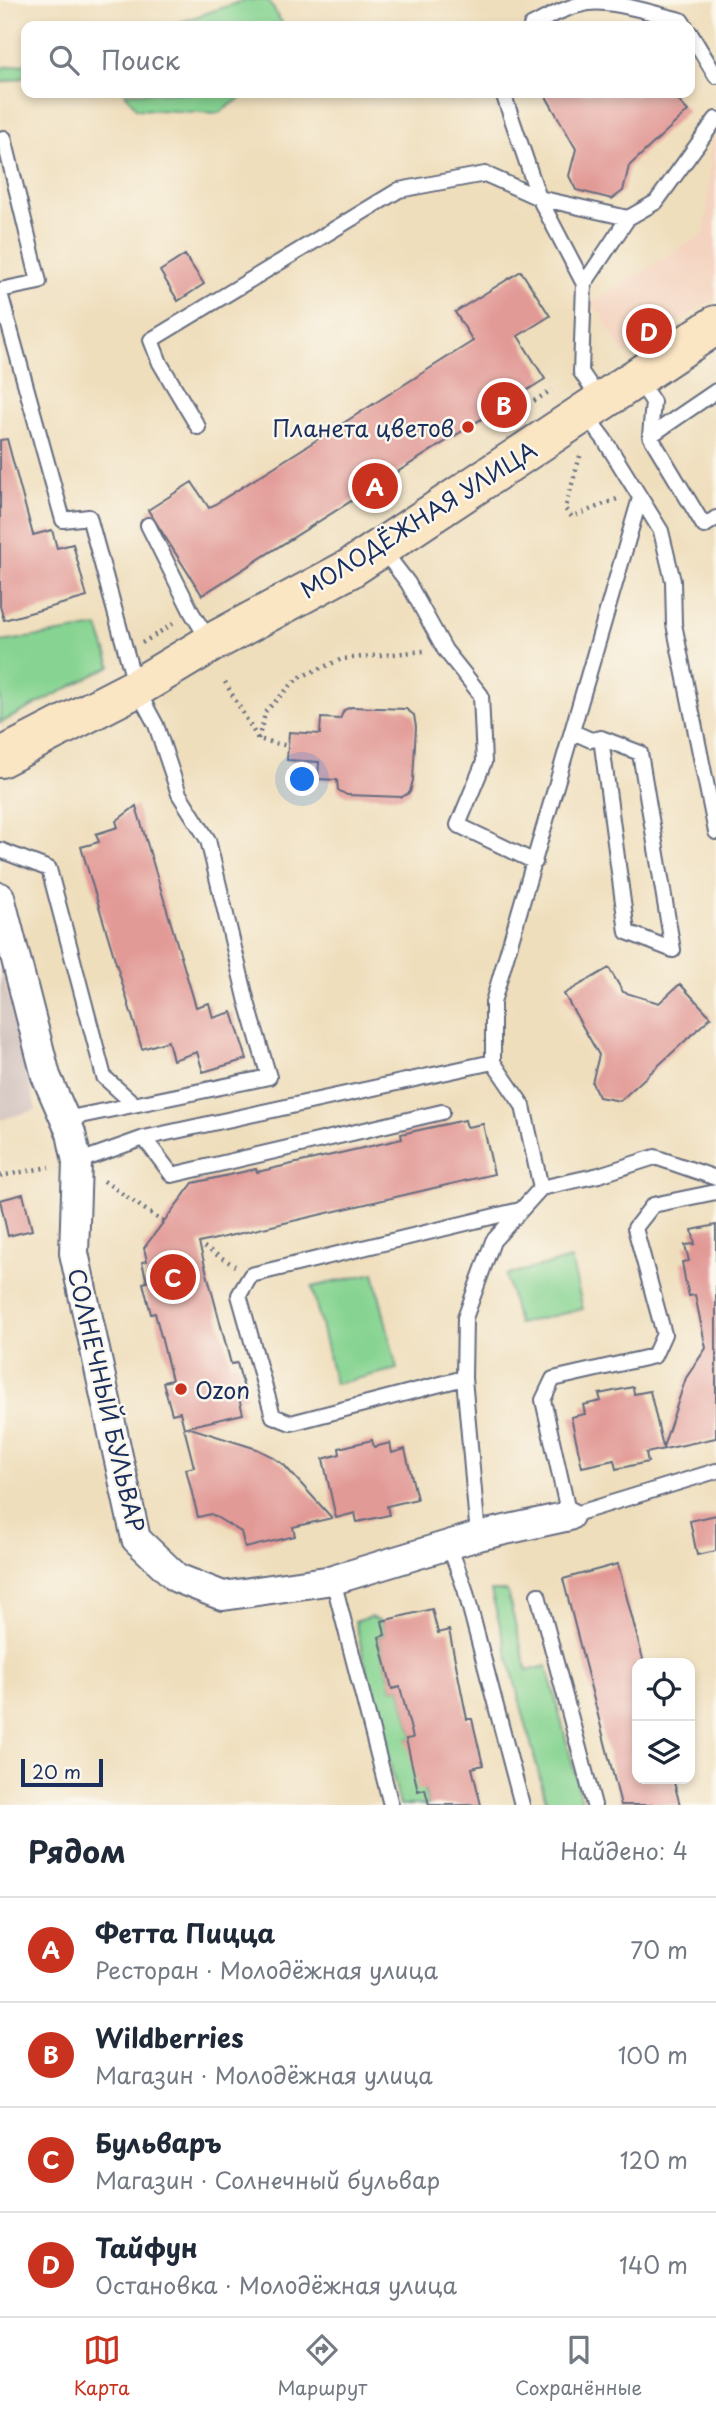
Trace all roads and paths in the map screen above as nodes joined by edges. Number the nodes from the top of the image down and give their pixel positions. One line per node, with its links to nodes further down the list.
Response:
1 (541, 21): 2 (lane)
2 (682, 21)
3 (695, 41): 4 (lane)
4 (716, 76)
5 (505, 98): 8 (lane)
6 (716, 119): 9 (lane)
7 (0, 139): 11 (lane)
8 (539, 198): 9 (lane); 10 (lane); 18 (lane)
9 (628, 218): 10 (lane)
10 (584, 284): 17 (lane)
11 (0, 292): 28 (lane)
12 (716, 325): 13 (street, МОЛОДЁЖНАЯ УЛИЦА)
13 (637, 377): 17 (street, МОЛОДЁЖНАЯ УЛИЦА); 19 (lane)
14 (552, 390): 16 (path)
15 (716, 391): 19 (lane)
16 (534, 401)
17 (592, 406): 21 (lane); 24 (street, МОЛОДЁЖНАЯ УЛИЦА)
18 (198, 427)
19 (650, 436): 22 (lane)
20 (580, 455): 21 (path)
21 (638, 495): 29 (lane); 34 (lane)
22 (716, 518)
23 (148, 525): 25 (lane)
24 (382, 548): 25 (street, МОЛОДЁЖНАЯ УЛИЦА); 26 (lane)
25 (211, 643): 28 (street, МОЛОДЁЖНАЯ УЛИЦА)
26 (445, 650): 31 (path); 36 (lane)
27 (225, 682): 31 (path)
28 (136, 688): 33 (street, МОЛОДЁЖНАЯ УЛИЦА); 39 (lane)
29 (573, 732): 30 (lane); 36 (lane)
30 (601, 738): 30 (lane)
31 (258, 739): 32 (path)
32 (288, 747)
33 (0, 758)
34 (716, 832)
35 (0, 850): 39 (lane)
36 (535, 862): 38 (lane)
37 (0, 897): 41 (street, СОЛНЕЧНЫЙ БУЛЬВАР)
38 (493, 1062): 42 (lane); 46 (lane)
39 (134, 1104): 41 (lane)
40 (442, 1112): 42 (lane)
41 (65, 1119): 43 (street, СОЛНЕЧНЫЙ БУЛЬВАР)
42 (144, 1138): 43 (lane)
43 (77, 1162): 44 (path); 49 (path); 57 (street, СОЛНЕЧНЫЙ БУЛЬВАР)
44 (0, 1176)
45 (716, 1178): 46 (lane)
46 (541, 1188): 48 (lane)
47 (716, 1192): 54 (lane)
48 (520, 1210): 51 (lane); 52 (lane)
49 (163, 1222)
50 (204, 1247): 51 (path)
51 (251, 1275): 52 (lane)
52 (464, 1378): 55 (lane)
53 (716, 1471): 54 (lane)
54 (569, 1516): 55 (street, СОЛНЕЧНЫЙ БУЛЬВАР)
55 (478, 1536): 56 (street, СОЛНЕЧНЫЙ БУЛЬВАР)
56 (449, 1545): 57 (street, СОЛНЕЧНЫЙ БУЛЬВАР); 60 (lane)
57 (333, 1580): 59 (lane)
58 (538, 1595): 61 (lane)
59 (391, 1805)
60 (522, 1805)
61 (594, 1805)

